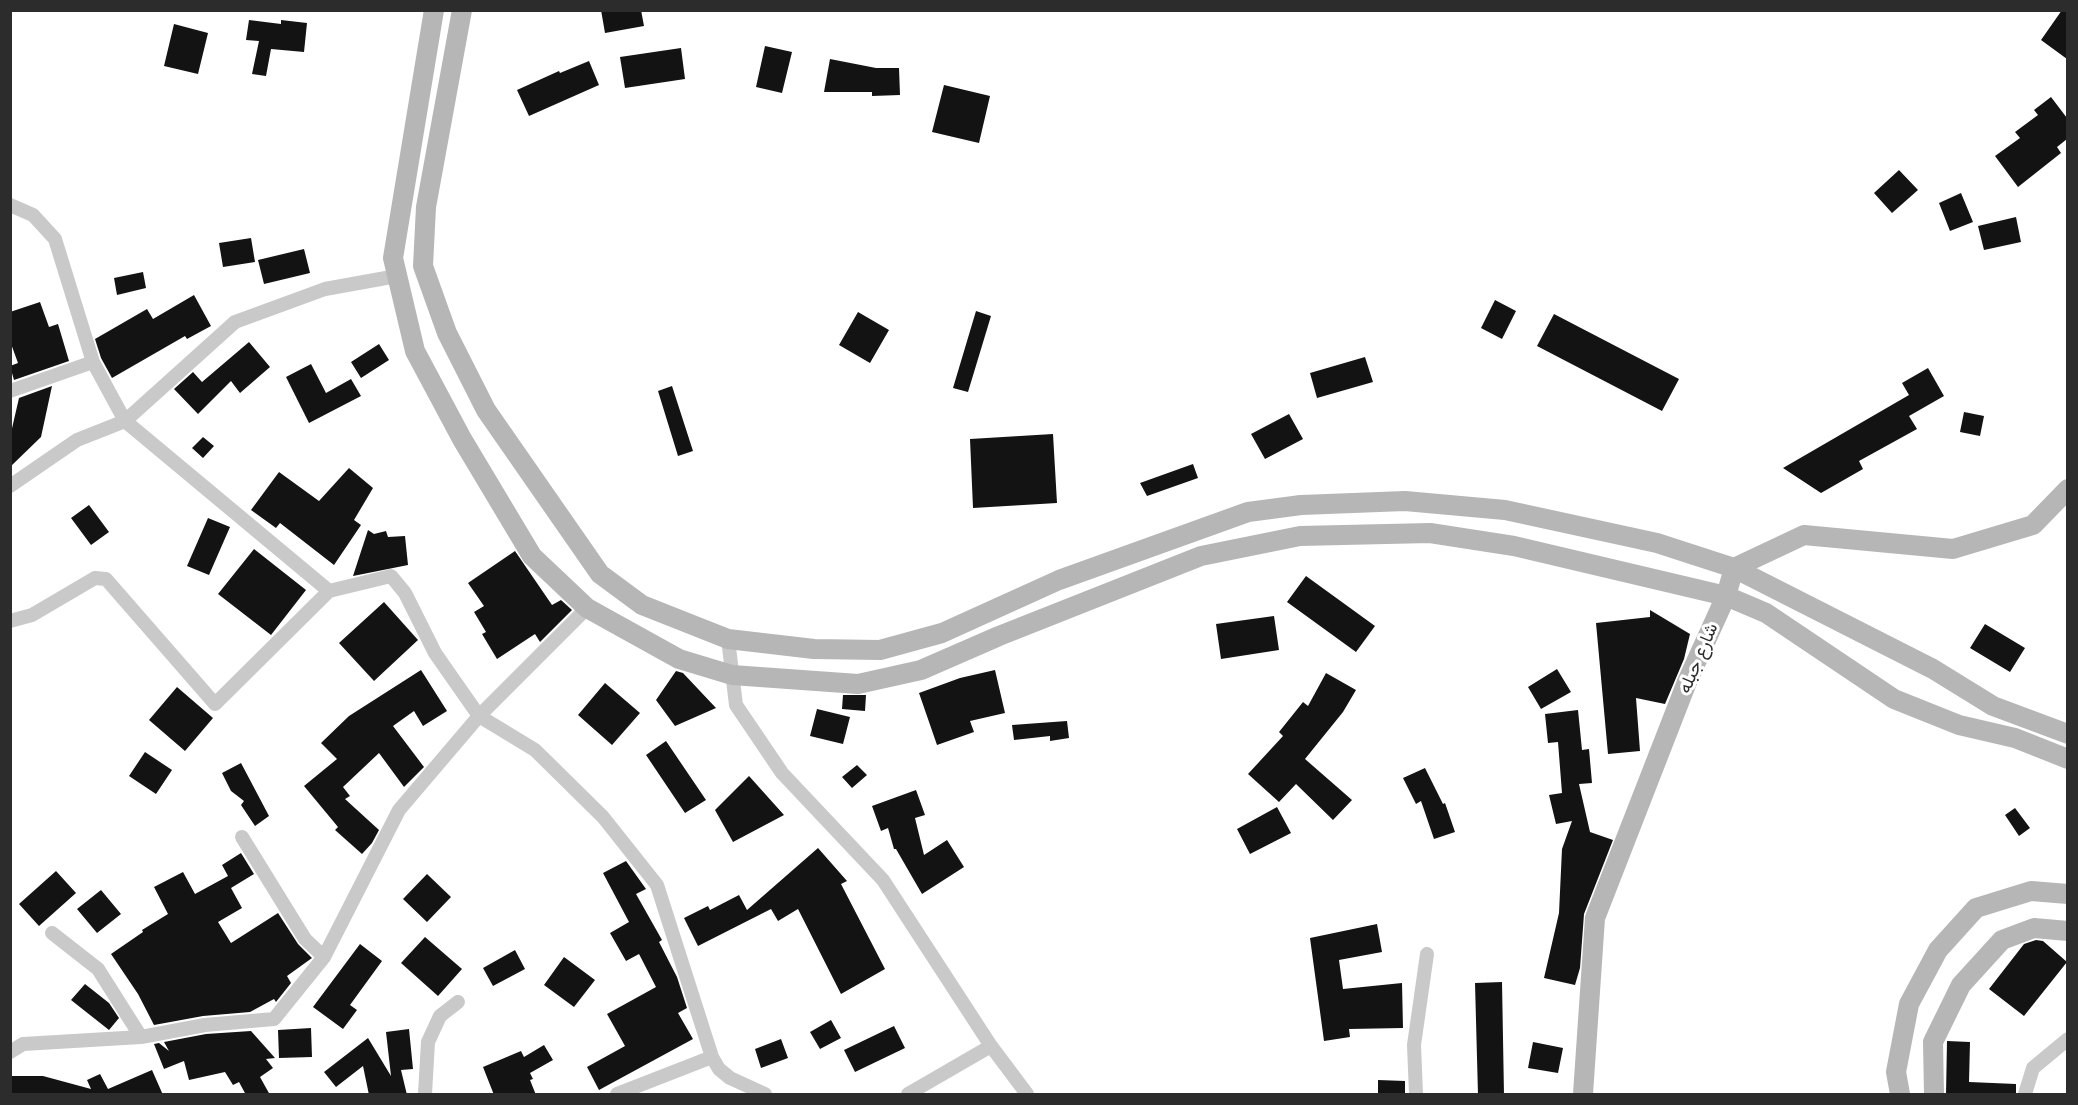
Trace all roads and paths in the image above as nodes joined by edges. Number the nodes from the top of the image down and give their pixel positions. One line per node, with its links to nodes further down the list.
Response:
1 (434, 10): 4 (street)
2 (462, 10): 15 (street)
3 (10, 205): 5 (street)
4 (397, 276): 7 (street); 13 (street)
5 (93, 362): 6 (street); 7 (street)
6 (10, 392)
7 (125, 421): 8 (street); 11 (street)
8 (10, 486)
9 (2067, 489): 10 (street)
10 (1734, 568): 12 (street, شارع جبله); 15 (street); 18 (street)
11 (328, 591): 14 (street); 17 (street)
12 (1725, 596): 16 (street); 19 (street); 38 (street, شارع جبله)
13 (587, 609): 16 (street); 17 (street)
14 (10, 621)
15 (728, 639): 16 (street)
16 (732, 675): 29 (street)
17 (479, 716): 25 (street); 31 (street)
18 (2067, 734)
19 (2067, 759)
20 (242, 837): 25 (street)
21 (2067, 894): 39 (street)
22 (2067, 931): 40 (street)
23 (52, 933): 27 (street)
24 (1427, 954): 37 (street)
25 (324, 957): 27 (street)
26 (458, 1002): 32 (street)
27 (141, 1037): 30 (street)
28 (2067, 1039): 41 (street)
29 (991, 1046): 35 (street); 36 (street)
30 (10, 1052)
31 (712, 1057): 33 (street); 34 (street)
32 (425, 1095)
33 (617, 1095)
34 (765, 1095)
35 (908, 1095)
36 (1027, 1095)
37 (1416, 1095)
38 (1582, 1095)
39 (1900, 1095)
40 (1934, 1095)
41 (2025, 1095)

